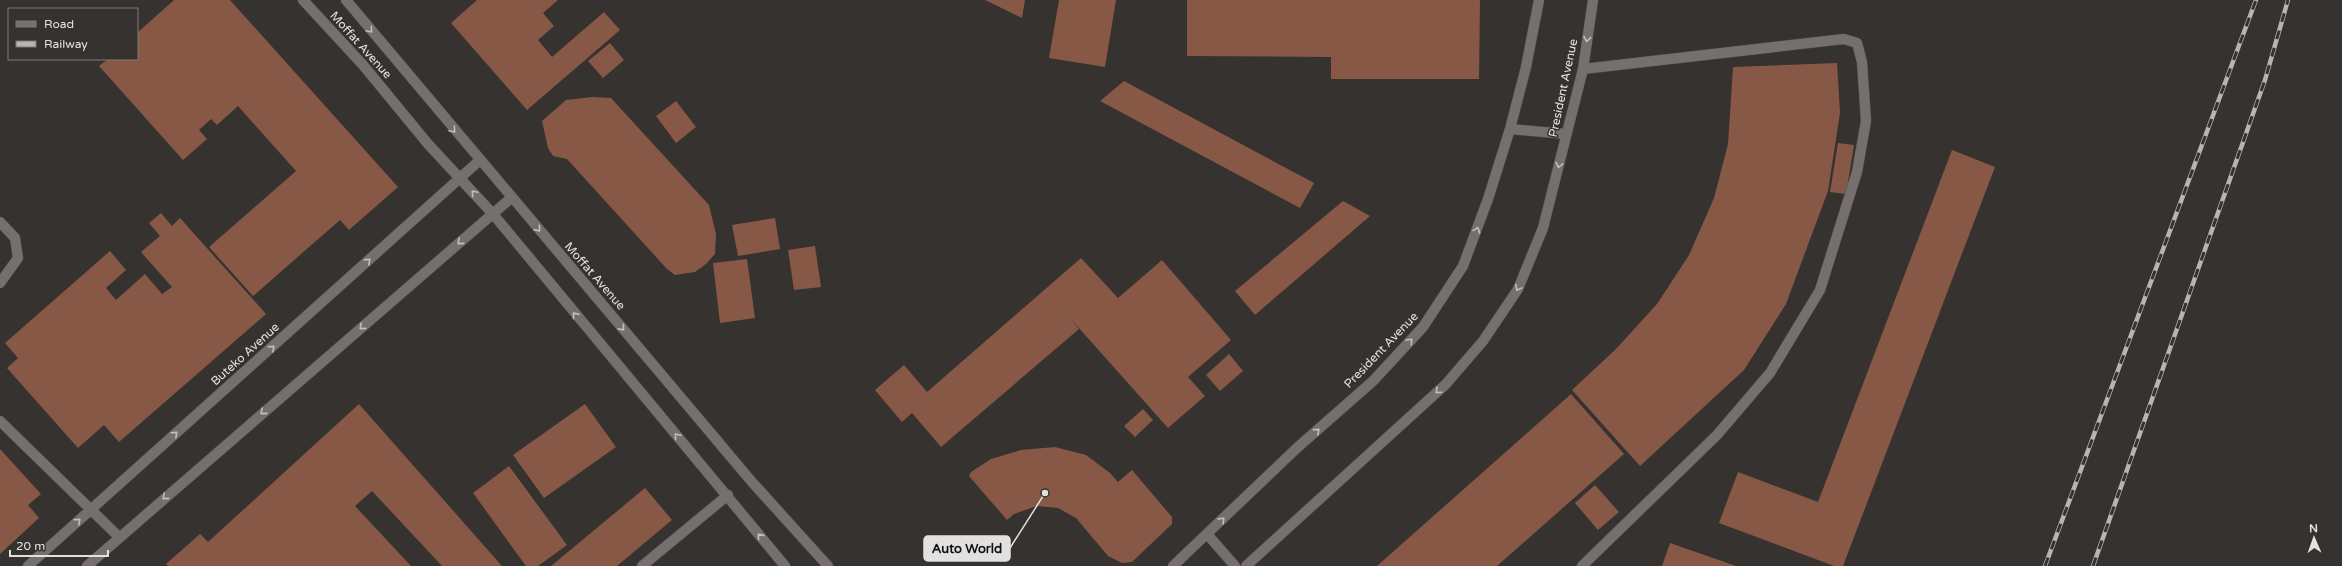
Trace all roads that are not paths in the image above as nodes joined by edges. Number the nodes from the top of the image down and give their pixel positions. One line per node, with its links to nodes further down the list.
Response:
1 (303, 0): 9 (street, Moffat Avenue)
2 (346, 0): 8 (street, Moffat Avenue, one-way to 8)
3 (1539, 0): 6 (street, President Avenue)
4 (1593, 0): 5 (street, President Avenue, one-way to 5)
5 (1582, 69): 7 (street, President Avenue); 27 (street)
6 (1510, 129): 7 (street); 17 (street, President Avenue, one-way to 6)
7 (1566, 134): 26 (street, President Avenue, one-way to 26)
8 (480, 160): 9 (street, Buteko Avenue); 10 (street, Moffat Avenue)
9 (461, 178): 11 (street, Moffat Avenue, one-way to 9); 16 (street, Buteko Avenue, one-way to 9)
10 (511, 198): 11 (street); 23 (street, Moffat Avenue, one-way to 23)
11 (493, 214): 15 (street, Moffat Avenue, one-way to 11); 18 (street, one-way to 18)
12 (0, 222): 13 (street)
13 (0, 283)
14 (0, 421): 16 (street)
15 (728, 495): 21 (street); 22 (street, Moffat Avenue, one-way to 15)
16 (90, 510): 18 (street); 19 (street, Buteko Avenue, one-way to 16)
17 (1207, 534): 24 (street, President Avenue); 25 (street)
18 (118, 537): 20 (street)
19 (28, 566)
20 (87, 566)
21 (642, 566)
22 (785, 566)
23 (828, 566)
24 (1174, 566)
25 (1235, 566)
26 (1246, 566)
27 (1582, 566)

